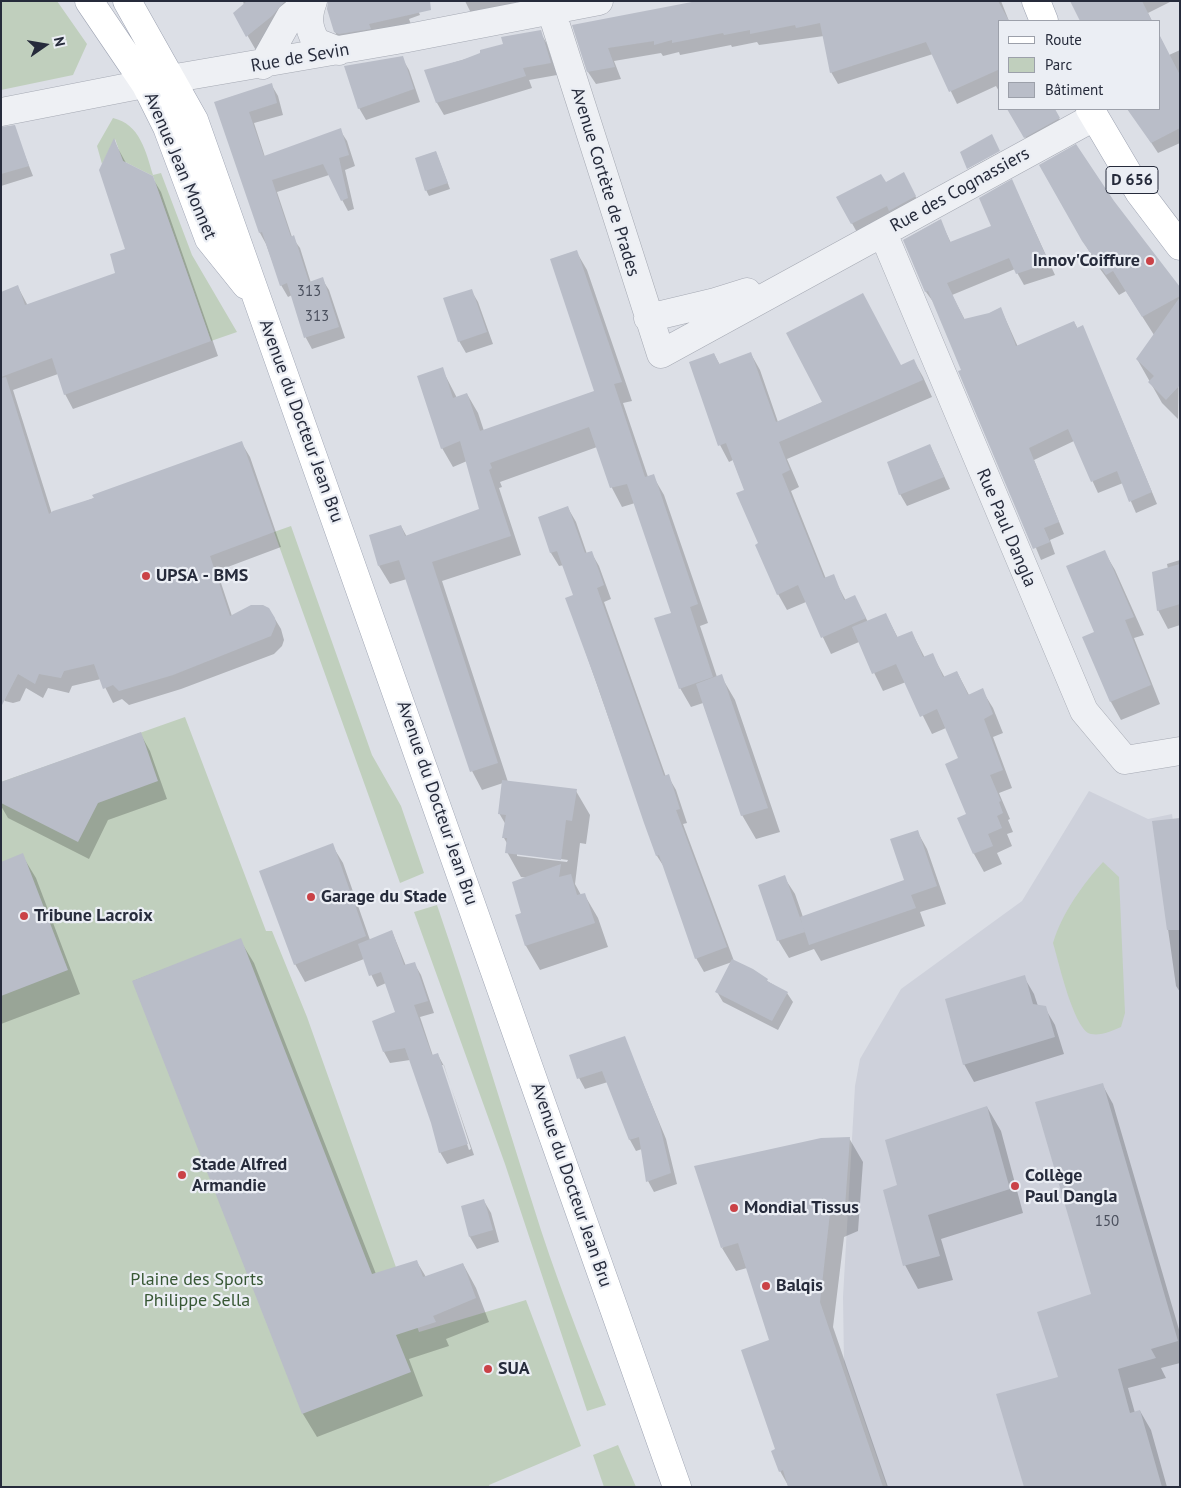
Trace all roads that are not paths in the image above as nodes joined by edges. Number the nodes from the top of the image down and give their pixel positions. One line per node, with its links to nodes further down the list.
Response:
1 (90, 1): 10 (main road, Avenue Jean Monnet)
2 (127, 1): 10 (main road, Avenue Jean Monnet)
3 (312, 1): 8 (street); 9 (street)
4 (599, 1): 6 (street, Rue de Sevin)
5 (1036, 1): 7 (main road)
6 (551, 10): 8 (street, Rue de Sevin); 18 (street, Avenue Cortète de Prades)
7 (1044, 20)
8 (339, 51): 9 (street, Rue de Sevin)
9 (263, 65): 10 (street, Rue de Sevin)
10 (158, 82): 11 (street, Rue de Sevin); 13 (main road, Avenue Jean Monnet); 17 (main road, Avenue Jean Monnet)
11 (1, 112)
12 (1092, 113): 14 (street, Rue des Cognassiers); 15 (main road, D 656)
13 (194, 120): 17 (main road, Avenue du Docteur Jean Bru)
14 (883, 233): 16 (street, Rue des Cognassiers); 19 (street, Rue Paul Dangla)
15 (1180, 246)
16 (826, 265): 18 (street); 18 (street, Avenue Cortète de Prades)
17 (259, 302): 20 (main road, Avenue du Docteur Jean Bru)
18 (648, 318)
19 (1180, 751)
20 (677, 1487)

